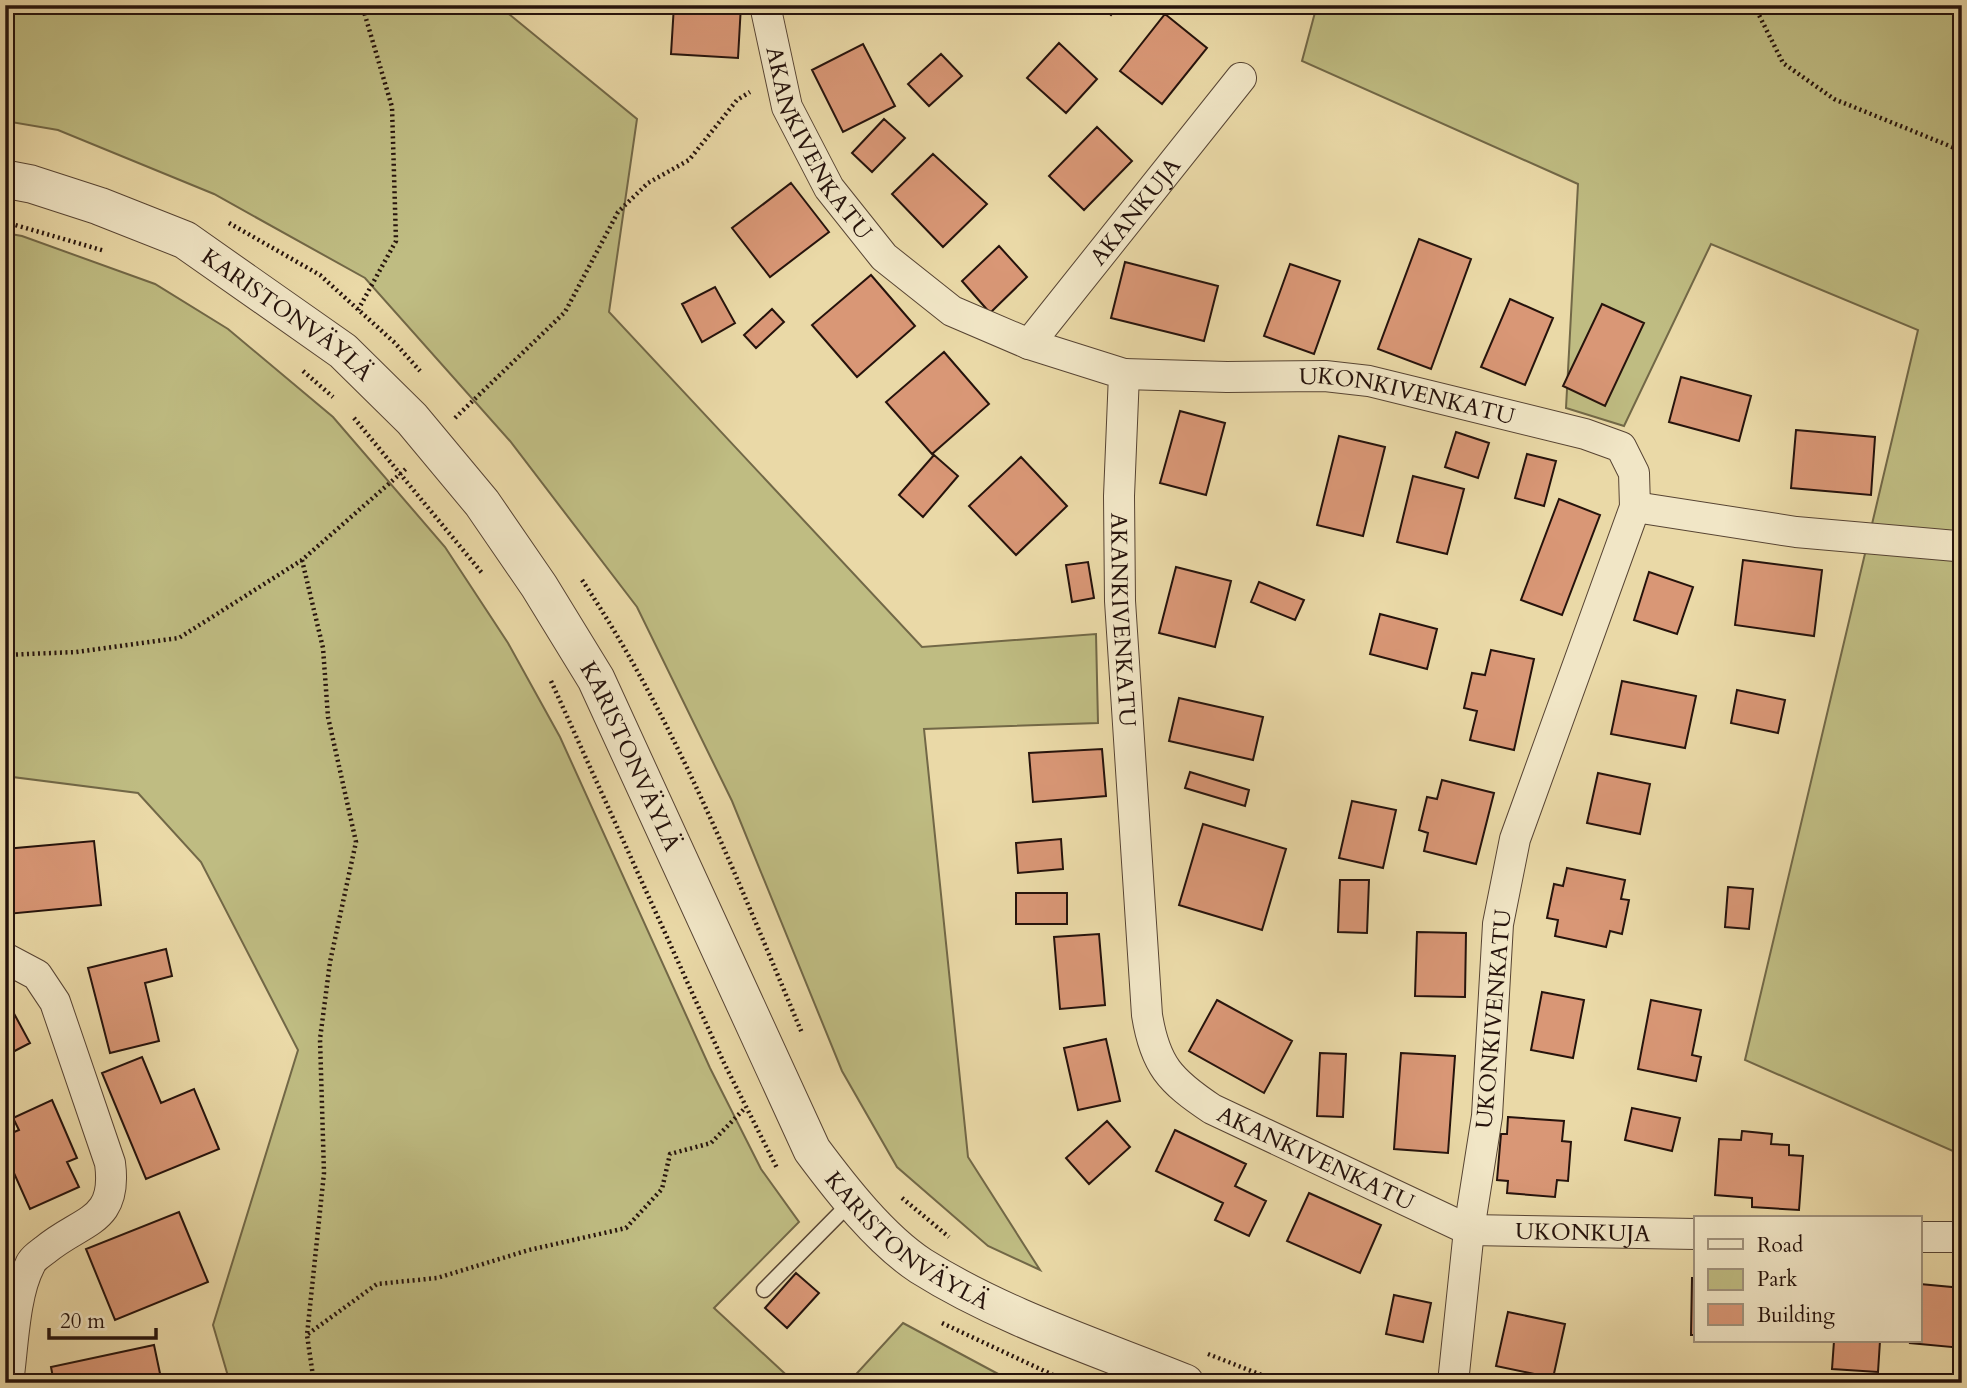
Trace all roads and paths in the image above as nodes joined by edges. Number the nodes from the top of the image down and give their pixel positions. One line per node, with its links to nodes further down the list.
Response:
1 (362, 5): 10 (path)
2 (765, 5): 4 (street, AKANKIVENKATU)
3 (1760, 5): 6 (path)
4 (780, 73): 11 (street, AKANKIVENKATU); 16 (path)
5 (1241, 78): 11 (street, AKANKUJA)
6 (1962, 150)
7 (5, 180): 27 (street, KARISTONVÄYLÄ)
8 (5, 222): 9 (path)
9 (114, 254)
10 (358, 310)
11 (1029, 344): 13 (street, AKANKIVENKATU)
12 (295, 364): 14 (path)
13 (1125, 374): 18 (street, UKONKIVENKATU); 28 (street, AKANKIVENKATU)
14 (336, 399)
15 (347, 408): 17 (path)
16 (458, 414)
17 (401, 474): 20 (path); 21 (path)
18 (1635, 507): 19 (street); 28 (street, UKONKIVENKATU)
19 (1956, 546)
20 (302, 559): 22 (path); 34 (path)
21 (486, 579)
22 (5, 655)
23 (548, 675): 25 (path)
24 (5, 958): 35 (street)
25 (746, 1107): 26 (path); 34 (path)
26 (782, 1174)
27 (851, 1202): 32 (lane); 38 (street, KARISTONVÄYLÄ)
28 (1469, 1230): 29 (street, UKONKUJA); 39 (street, UKONKIVENKATU)
29 (1694, 1234)
30 (1922, 1237): 31 (street)
31 (1962, 1237)
32 (764, 1290)
33 (934, 1319): 37 (path)
34 (307, 1335): 36 (path)
35 (8, 1383)
36 (314, 1383)
37 (1070, 1383)
38 (1185, 1383)
39 (1453, 1383)

